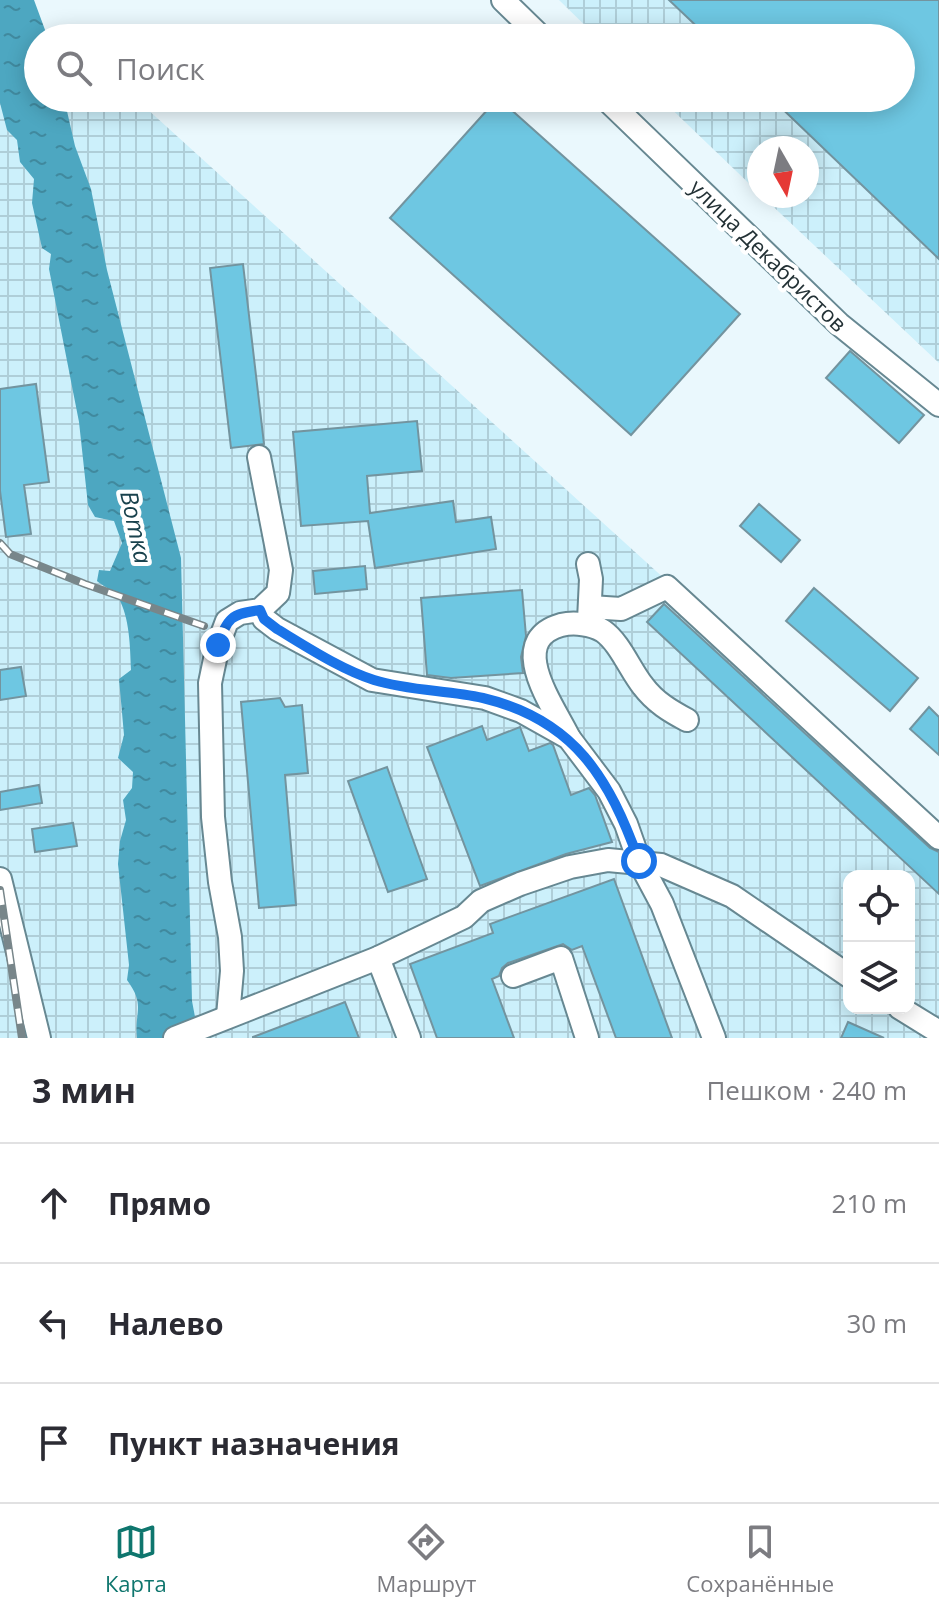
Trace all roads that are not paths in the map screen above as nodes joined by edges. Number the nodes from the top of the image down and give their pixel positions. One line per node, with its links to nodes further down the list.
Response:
1 (503, 0): 2 (street)
2 (528, 24)
3 (619, 112): 4 (street, улица Декабристов)
4 (939, 405)
5 (259, 457): 7 (street)
6 (588, 564): 8 (street)
7 (260, 610): 10 (street); 18 (street)
8 (589, 616): 9 (street); 10 (street); 11 (street)
9 (687, 720)
10 (569, 738): 12 (street)
11 (939, 838)
12 (639, 861): 14 (street); 15 (street); 24 (street)
13 (0, 879): 20 (street)
14 (378, 958): 18 (street); 22 (street)
15 (843, 972)
16 (513, 976): 23 (street)
17 (910, 1014): 19 (street)
18 (219, 1020): 21 (street)
19 (939, 1032)
20 (39, 1038)
21 (175, 1038)
22 (409, 1038)
23 (587, 1038)
24 (714, 1038)

